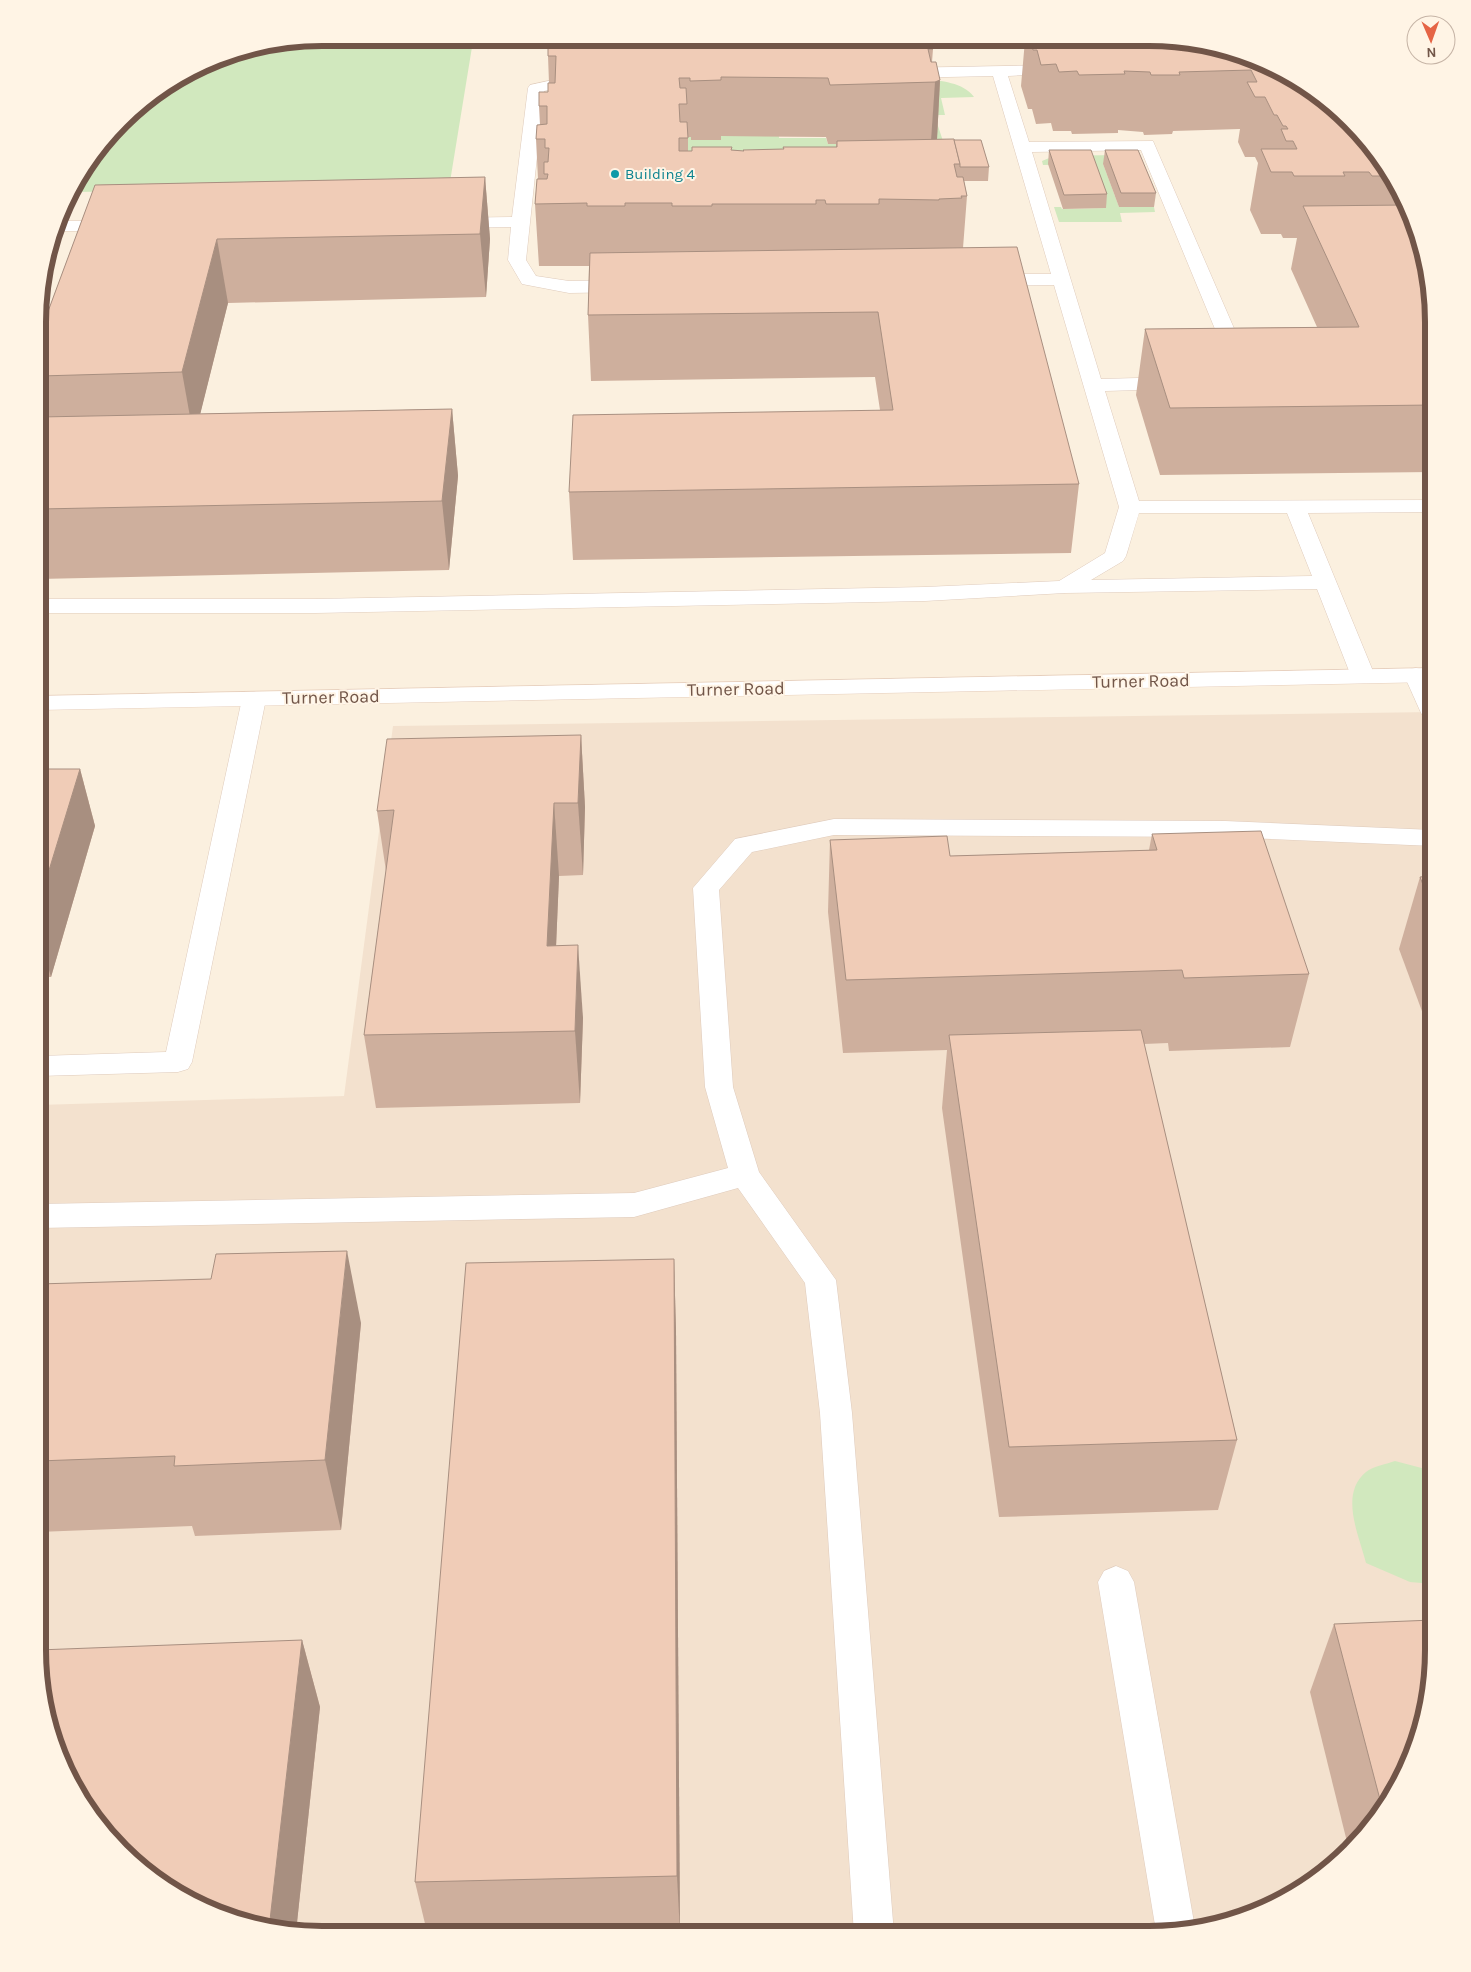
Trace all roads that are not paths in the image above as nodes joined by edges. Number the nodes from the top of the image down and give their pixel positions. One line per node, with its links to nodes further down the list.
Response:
1 (1074, 70): 2 (street)
2 (999, 71): 3 (street); 5 (street)
3 (882, 73)
4 (598, 78): 6 (street)
5 (1022, 147): 10 (street); 13 (street)
6 (520, 222): 7 (street); 12 (street)
7 (432, 223)
8 (63, 226): 9 (street)
9 (128, 226)
10 (1061, 279): 11 (street); 15 (street)
11 (973, 280)
12 (638, 286)
13 (1247, 382)
14 (1190, 383): 15 (street)
15 (1094, 385): 18 (street)
16 (1295, 506): 17 (street); 18 (street); 19 (street)
17 (1425, 506)
18 (1130, 507): 20 (street)
19 (1324, 582): 20 (street); 23 (street)
20 (1064, 587): 21 (street)
21 (46, 606)
22 (1424, 675): 23 (street, Turner Road)
23 (1363, 676): 24 (street, Turner Road)
24 (254, 699): 25 (street, Turner Road); 27 (street)
25 (46, 703)
26 (1425, 838): 28 (street)
27 (46, 1066)
28 (745, 1175): 29 (street); 32 (street)
29 (46, 1216)
30 (1116, 1582): 31 (street)
31 (1175, 1924)
32 (873, 1926)

